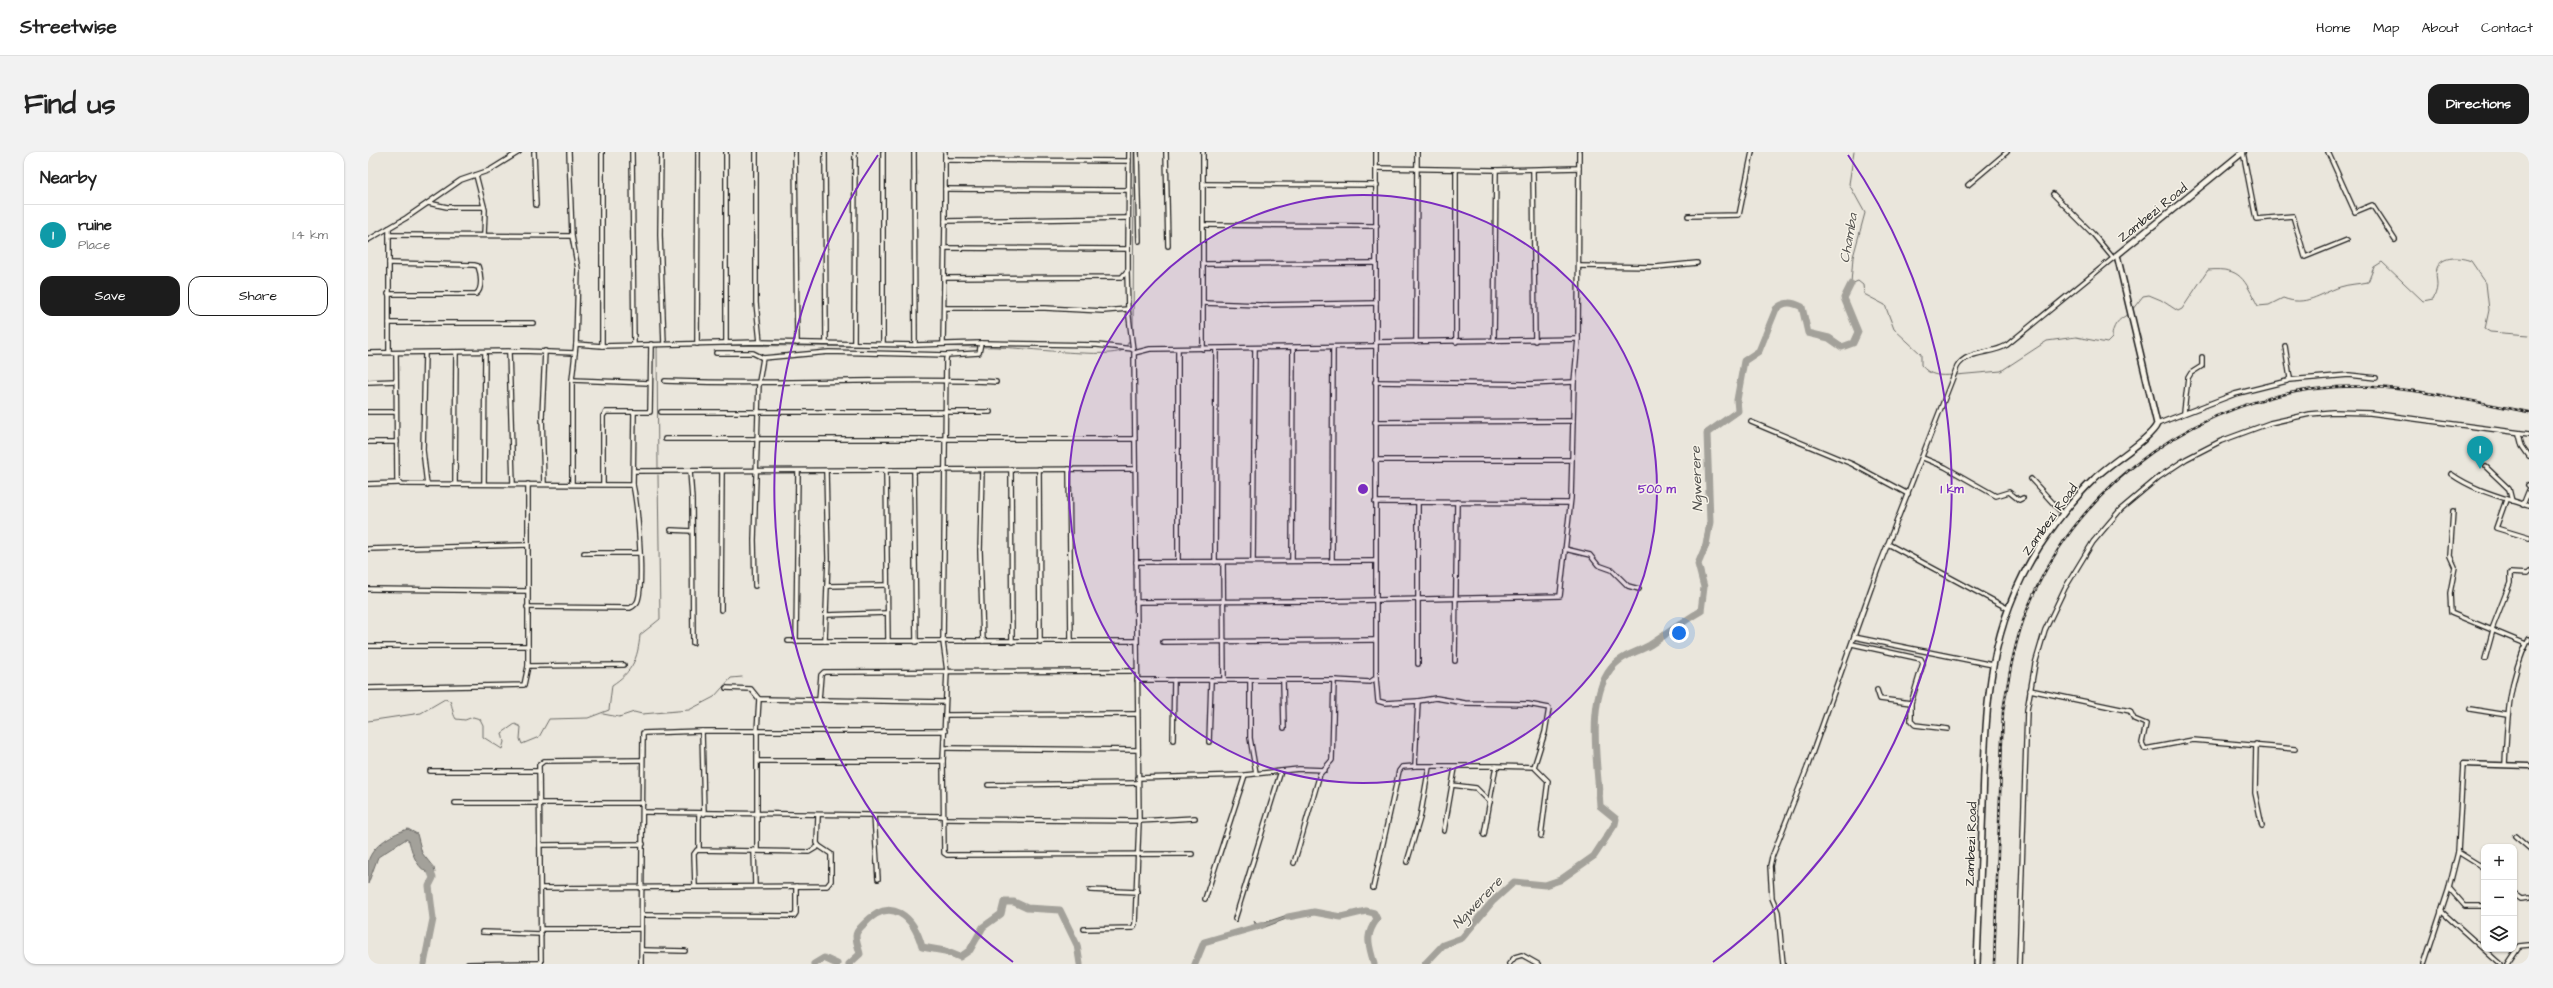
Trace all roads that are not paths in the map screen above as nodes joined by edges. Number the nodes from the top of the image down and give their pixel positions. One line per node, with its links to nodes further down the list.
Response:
1 (519, 152): 35 (street)
2 (534, 152): 43 (street)
3 (569, 152): 53 (street)
4 (602, 152): 96 (street)
5 (632, 152): 90 (street)
6 (661, 152): 92 (street)
7 (698, 152): 93 (street)
8 (726, 152): 83 (street)
9 (756, 152): 78 (street)
10 (795, 152): 84 (street)
11 (825, 152): 85 (street)
12 (855, 152): 79 (street)
13 (883, 152): 86 (street)
14 (914, 152): 95 (street)
15 (945, 152): 27 (street)
16 (1129, 152): 28 (street)
17 (1137, 152): 57 (street)
18 (1166, 152): 58 (street)
19 (1203, 152): 36 (street)
20 (1376, 152): 29 (street)
21 (1417, 152): 31 (street)
22 (1579, 152): 30 (street)
23 (1752, 152): 45 (street)
24 (2007, 152): 38 (street)
25 (2243, 152): 55 (street); 61 (main road, Zambezi Road)
26 (2328, 152): 56 (street)
27 (945, 160): 28 (street); 39 (street)
28 (1129, 161): 40 (street)
29 (1376, 168): 31 (street); 37 (street)
30 (1579, 168): 34 (street); 66 (street)
31 (1418, 170): 32 (street); 80 (street)
32 (1456, 170): 33 (street); 81 (street)
33 (1496, 170): 34 (street); 82 (street)
34 (1533, 170): 77 (street)
35 (476, 175): 42 (street); 44 (street)
36 (1203, 184): 37 (street); 48 (street)
37 (1377, 185): 49 (street)
38 (1968, 185)
39 (945, 189): 40 (street); 47 (street)
40 (1128, 190): 46 (street)
41 (2053, 194): 61 (street)
42 (428, 203): 44 (street); 50 (street)
43 (536, 205)
44 (484, 207): 52 (street)
45 (1688, 216)
46 (1127, 218): 47 (street); 60 (street)
47 (945, 221): 59 (street)
48 (1204, 226): 49 (street); 64 (street)
49 (1377, 226): 63 (street)
50 (389, 228): 51 (street); 54 (street)
51 (389, 235): 52 (street); 62 (street)
52 (484, 235): 53 (street)
53 (572, 236): 89 (street)
54 (368, 240)
55 (2347, 240)
56 (2395, 240)
57 (1139, 241)
58 (1168, 246)
59 (944, 248): 60 (street); 68 (street)
60 (1128, 249): 67 (street)
61 (2115, 257): 141 (main road, Zambezi Road); 151 (street)
62 (388, 263): 69 (street); 69 (street)
63 (1376, 263): 64 (street); 71 (street)
64 (1203, 264): 70 (street)
65 (1697, 264): 66 (street)
66 (1578, 266): 76 (street)
67 (1127, 273): 68 (street); 73 (street)
68 (944, 278): 72 (street)
69 (388, 294): 74 (street)
70 (1204, 303): 71 (street); 102 (street)
71 (1376, 303): 94 (street)
72 (944, 308): 73 (street); 87 (street)
73 (1128, 309): 104 (street)
74 (389, 323): 75 (street); 105 (street)
75 (533, 323)
76 (1578, 339): 77 (street); 128 (street)
77 (1535, 341): 82 (street)
78 (760, 342): 83 (street); 84 (street)
79 (854, 342): 85 (street); 86 (street)
80 (1416, 342): 81 (street); 94 (street)
81 (1456, 342): 82 (street)
82 (1494, 342)
83 (726, 343): 93 (street)
84 (797, 343): 85 (street)
85 (826, 343)
86 (883, 343): 95 (street)
87 (943, 343): 88 (street); 95 (street)
88 (981, 343): 104 (street); 115 (street)
89 (576, 344): 96 (street); 113 (street)
90 (634, 344): 91 (street); 96 (street)
91 (650, 344): 92 (street); 129 (street)
92 (664, 344): 93 (street)
93 (697, 344)
94 (1376, 344): 98 (street); 127 (street)
95 (915, 345)
96 (602, 346)
97 (2285, 346): 121 (street)
98 (1333, 347): 100 (street); 206 (street)
99 (1255, 348): 100 (street); 103 (street); 204 (street)
100 (1293, 348): 205 (street)
101 (1178, 349): 102 (street); 104 (street); 209 (street)
102 (1203, 349): 103 (street)
103 (1216, 349): 210 (street)
104 (1133, 351): 145 (street)
105 (389, 352): 109 (street); 110 (street)
106 (456, 352): 111 (street); 112 (street); 173 (street)
107 (509, 352): 108 (street); 112 (street); 175 (street)
108 (545, 352): 113 (street); 177 (street)
109 (368, 353)
110 (396, 353): 111 (street); 122 (street)
111 (425, 353): 180 (street)
112 (485, 353): 174 (street)
113 (575, 353): 119 (street)
114 (716, 353): 117 (street)
115 (947, 355): 117 (street); 120 (street)
116 (2202, 357): 137 (street)
117 (763, 358): 125 (street)
118 (2376, 378): 121 (street)
119 (572, 380): 129 (street); 178 (street)
120 (945, 380): 125 (street); 126 (street); 130 (street)
121 (2289, 380): 137 (street)
122 (396, 381): 124 (street); 132 (street)
123 (665, 381): 125 (street)
124 (368, 382)
125 (759, 382): 135 (street)
126 (996, 382)
127 (1375, 382): 128 (street); 139 (street)
128 (1574, 382): 138 (street)
129 (649, 383): 133 (street)
130 (944, 411): 135 (street); 136 (street); 147 (street)
131 (368, 412): 132 (street)
132 (396, 412): 149 (street)
133 (634, 412): 163 (street); 179 (street)
134 (661, 412): 135 (street)
135 (759, 412): 146 (street)
136 (990, 412)
137 (2184, 412): 141 (street)
138 (1573, 421): 139 (street); 153 (street)
139 (1375, 422): 152 (street)
140 (1751, 422): 183 (street)
141 (2157, 424): 194 (main road, Zambezi Road)
142 (2519, 434): 143 (street); 150 (street); 269 (street)
143 (2529, 434)
144 (665, 439): 146 (street)
145 (1134, 439): 147 (street); 162 (street)
146 (758, 440): 147 (street); 158 (street)
147 (944, 440): 160 (street)
148 (368, 442): 149 (street)
149 (397, 442): 171 (street)
150 (2529, 456)
151 (1923, 458): 183 (street); 184 (street)
152 (1375, 460): 153 (street); 187 (street)
153 (1572, 460): 190 (street)
154 (2486, 467): 186 (street)
155 (1011, 469): 156 (street); 161 (street); 241 (street)
156 (1039, 469): 157 (street); 242 (street)
157 (1069, 469): 162 (street); 243 (street)
158 (757, 470): 159 (street); 165 (street); 214 (street)
159 (798, 470): 166 (street); 238 (street)
160 (945, 470): 161 (street); 168 (street); 240 (street)
161 (982, 470): 236 (street)
162 (1133, 470): 208 (street)
163 (634, 471): 164 (street); 181 (street)
164 (690, 471): 165 (street); 196 (street)
165 (722, 471): 226 (street)
166 (826, 471): 167 (street); 215 (street)
167 (886, 471): 168 (street); 213 (street)
168 (914, 471): 239 (street)
169 (2451, 474): 185 (street)
170 (2031, 479): 194 (street)
171 (398, 483): 172 (street); 180 (street)
172 (368, 484)
173 (456, 484): 174 (street); 180 (street)
174 (484, 484): 175 (street)
175 (513, 484): 176 (street)
176 (528, 484): 177 (street); 199 (street)
177 (544, 484): 178 (street)
178 (572, 484): 179 (street)
179 (603, 484): 181 (street)
180 (427, 485)
181 (633, 486): 203 (street)
182 (2529, 490): 191 (street)
183 (1908, 494): 198 (street)
184 (2023, 498)
185 (2506, 500): 186 (street); 197 (street)
186 (2512, 501): 191 (street)
187 (1375, 502): 188 (street); 207 (street)
188 (1418, 502): 189 (street); 219 (street)
189 (1456, 502): 190 (street); 220 (street)
190 (1570, 503): 201 (street)
191 (2523, 505): 192 (street)
192 (2529, 506)
193 (2453, 512): 229 (street)
194 (2063, 514): 225 (main road, Zambezi Road)
195 (671, 530): 196 (street)
196 (692, 530): 246 (street)
197 (2529, 538)
198 (1888, 544): 225 (street); 230 (street)
199 (527, 545): 200 (street); 218 (street)
200 (368, 548)
201 (1566, 549): 217 (street); 220 (street)
202 (584, 553): 203 (street)
203 (639, 553): 224 (street)
204 (1253, 561): 205 (street); 211 (street)
205 (1292, 561): 206 (street)
206 (1332, 561): 207 (street)
207 (1374, 561): 221 (street)
208 (1136, 562): 209 (street); 223 (street)
209 (1178, 562): 210 (street)
210 (1215, 562): 211 (street)
211 (1222, 562): 222 (street)
212 (2529, 572): 229 (street)
213 (886, 585): 215 (street); 227 (street)
214 (755, 586)
215 (827, 586): 228 (street)
216 (368, 589): 218 (street)
217 (1639, 589)
218 (527, 592): 224 (street)
219 (1419, 599): 220 (street); 221 (street); 252 (street)
220 (1456, 599): 251 (street)
221 (1375, 600): 222 (street); 232 (street)
222 (1223, 601): 223 (street); 231 (street)
223 (1136, 602): 237 (street)
224 (527, 608): 249 (street)
225 (2008, 608): 253 (main road, Zambezi Road)
226 (721, 610)
227 (887, 613): 228 (street); 235 (street)
228 (826, 614): 234 (street)
229 (2492, 630): 245 (street); 250 (street)
230 (1854, 637): 247 (street); 253 (street)
231 (1225, 640): 232 (street); 244 (street); 261 (street)
232 (1375, 640): 258 (street)
233 (788, 641): 238 (street)
234 (825, 641): 235 (street); 238 (street)
235 (888, 641): 239 (street)
236 (983, 641): 240 (street); 241 (street)
237 (1136, 641): 243 (street); 257 (street)
238 (796, 642)
239 (916, 642): 240 (street)
240 (943, 642): 256 (street)
241 (1012, 642): 242 (street)
242 (1040, 642): 243 (street)
243 (1072, 642)
244 (1163, 642)
245 (2528, 642): 278 (street)
246 (693, 643)
247 (1852, 644): 274 (street); 372 (street)
248 (368, 646): 249 (street)
249 (528, 646): 255 (street)
250 (2485, 659)
251 (1455, 661)
252 (1418, 664)
253 (1993, 664): 373 (main road, Zambezi Road)
254 (624, 665): 255 (street)
255 (528, 666): 266 (street)
256 (947, 671): 257 (street); 271 (street); 273 (street)
257 (1136, 671): 259 (street)
258 (1376, 678): 264 (street); 272 (street)
259 (1137, 680): 260 (street); 276 (street)
260 (1174, 680): 265 (street); 284 (street)
261 (1224, 680): 262 (street); 265 (street)
262 (1250, 680): 263 (street); 305 (street)
263 (1283, 680): 264 (street); 279 (street)
264 (1334, 680): 301 (street)
265 (1211, 681): 285 (street)
266 (368, 688)
267 (726, 688): 270 (street)
268 (1877, 690): 274 (street)
269 (2030, 690): 286 (street); 374 (street)
270 (759, 699): 271 (street); 282 (street)
271 (819, 700): 273 (street)
272 (1418, 701): 295 (street); 299 (street)
273 (945, 702): 277 (street)
274 (1912, 704): 280 (street)
275 (2470, 709): 278 (street)
276 (1137, 714): 277 (street); 289 (street)
277 (945, 715): 283 (street)
278 (2508, 715): 294 (street)
279 (1284, 728)
280 (1948, 729)
281 (702, 731): 282 (street); 290 (street); 317 (street)
282 (756, 731): 283 (street); 291 (street)
283 (945, 731): 287 (street)
284 (1174, 740)
285 (1209, 742)
286 (2256, 744): 288 (street); 324 (street)
287 (944, 748): 289 (street); 292 (street)
288 (2295, 749)
289 (1137, 750): 307 (street)
290 (642, 760): 303 (street); 314 (street)
291 (758, 761): 292 (street); 318 (street)
292 (943, 761): 321 (street)
293 (2463, 764): 294 (street); 336 (street)
294 (2505, 765): 297 (street)
295 (1415, 766): 298 (street); 348 (street)
296 (1496, 766): 299 (street); 300 (street); 311 (street)
297 (2529, 766)
298 (1429, 767): 300 (street); 339 (street)
299 (1534, 767): 327 (street)
300 (1455, 768): 310 (street)
301 (1325, 770): 304 (street); 340 (street)
302 (430, 771): 303 (street)
303 (539, 771): 313 (street)
304 (1281, 771): 305 (street); 358 (street)
305 (1256, 773): 306 (street)
306 (1245, 775): 307 (street); 354 (street)
307 (1138, 778): 308 (street)
308 (1138, 783): 309 (street); 323 (street)
309 (988, 785)
310 (1452, 785): 311 (street); 325 (street)
311 (1490, 802): 326 (street)
312 (455, 803): 313 (street)
313 (540, 803): 314 (street); 331 (street)
314 (643, 803): 315 (street)
315 (644, 812): 316 (street); 330 (street)
316 (699, 814): 317 (street); 334 (street)
317 (704, 814): 318 (street)
318 (758, 814): 320 (street); 335 (street)
319 (874, 815): 320 (street); 321 (street); 342 (street)
320 (818, 816): 332 (street)
321 (944, 818): 323 (street); 337 (street)
322 (1195, 818): 323 (street)
323 (1139, 821): 337 (street)
324 (2262, 826)
325 (1444, 831)
326 (1484, 835)
327 (1541, 836)
328 (2515, 836): 329 (street)
329 (2528, 842): 333 (street)
330 (643, 844): 331 (street); 343 (street)
331 (542, 845): 347 (street)
332 (819, 846): 335 (street); 346 (street)
333 (2529, 848)
334 (699, 850): 335 (street); 344 (street)
335 (756, 850): 345 (street)
336 (2458, 852): 341 (street); 349 (street)
337 (1138, 853): 338 (street); 351 (street)
338 (1192, 854)
339 (1407, 862)
340 (1294, 863)
341 (2481, 866)
342 (878, 879)
343 (642, 886): 344 (street); 347 (street); 357 (street)
344 (695, 886): 345 (street)
345 (755, 886): 346 (street)
346 (796, 886): 357 (street)
347 (541, 888): 359 (street)
348 (1373, 888)
349 (2449, 888): 355 (street); 356 (street)
350 (1090, 890): 351 (street)
351 (1136, 892): 361 (street)
352 (2517, 896): 353 (street)
353 (2529, 898)
354 (1205, 899)
355 (2481, 906)
356 (2441, 910): 375 (street); 376 (street)
357 (642, 915): 360 (street)
358 (1235, 919)
359 (541, 929): 360 (street); 363 (street)
360 (641, 929): 365 (street)
361 (1084, 930)
362 (482, 932): 363 (street)
363 (541, 934): 367 (street)
364 (2529, 945): 377 (street)
365 (642, 950): 366 (street); 369 (street)
366 (685, 951)
367 (540, 963): 368 (street)
368 (468, 964)
369 (641, 964)
370 (1509, 964): 371 (street)
371 (1538, 964)
372 (1783, 964)
373 (1977, 964)
374 (2019, 964)
375 (2424, 964)
376 (2500, 964)
377 (2507, 964)

